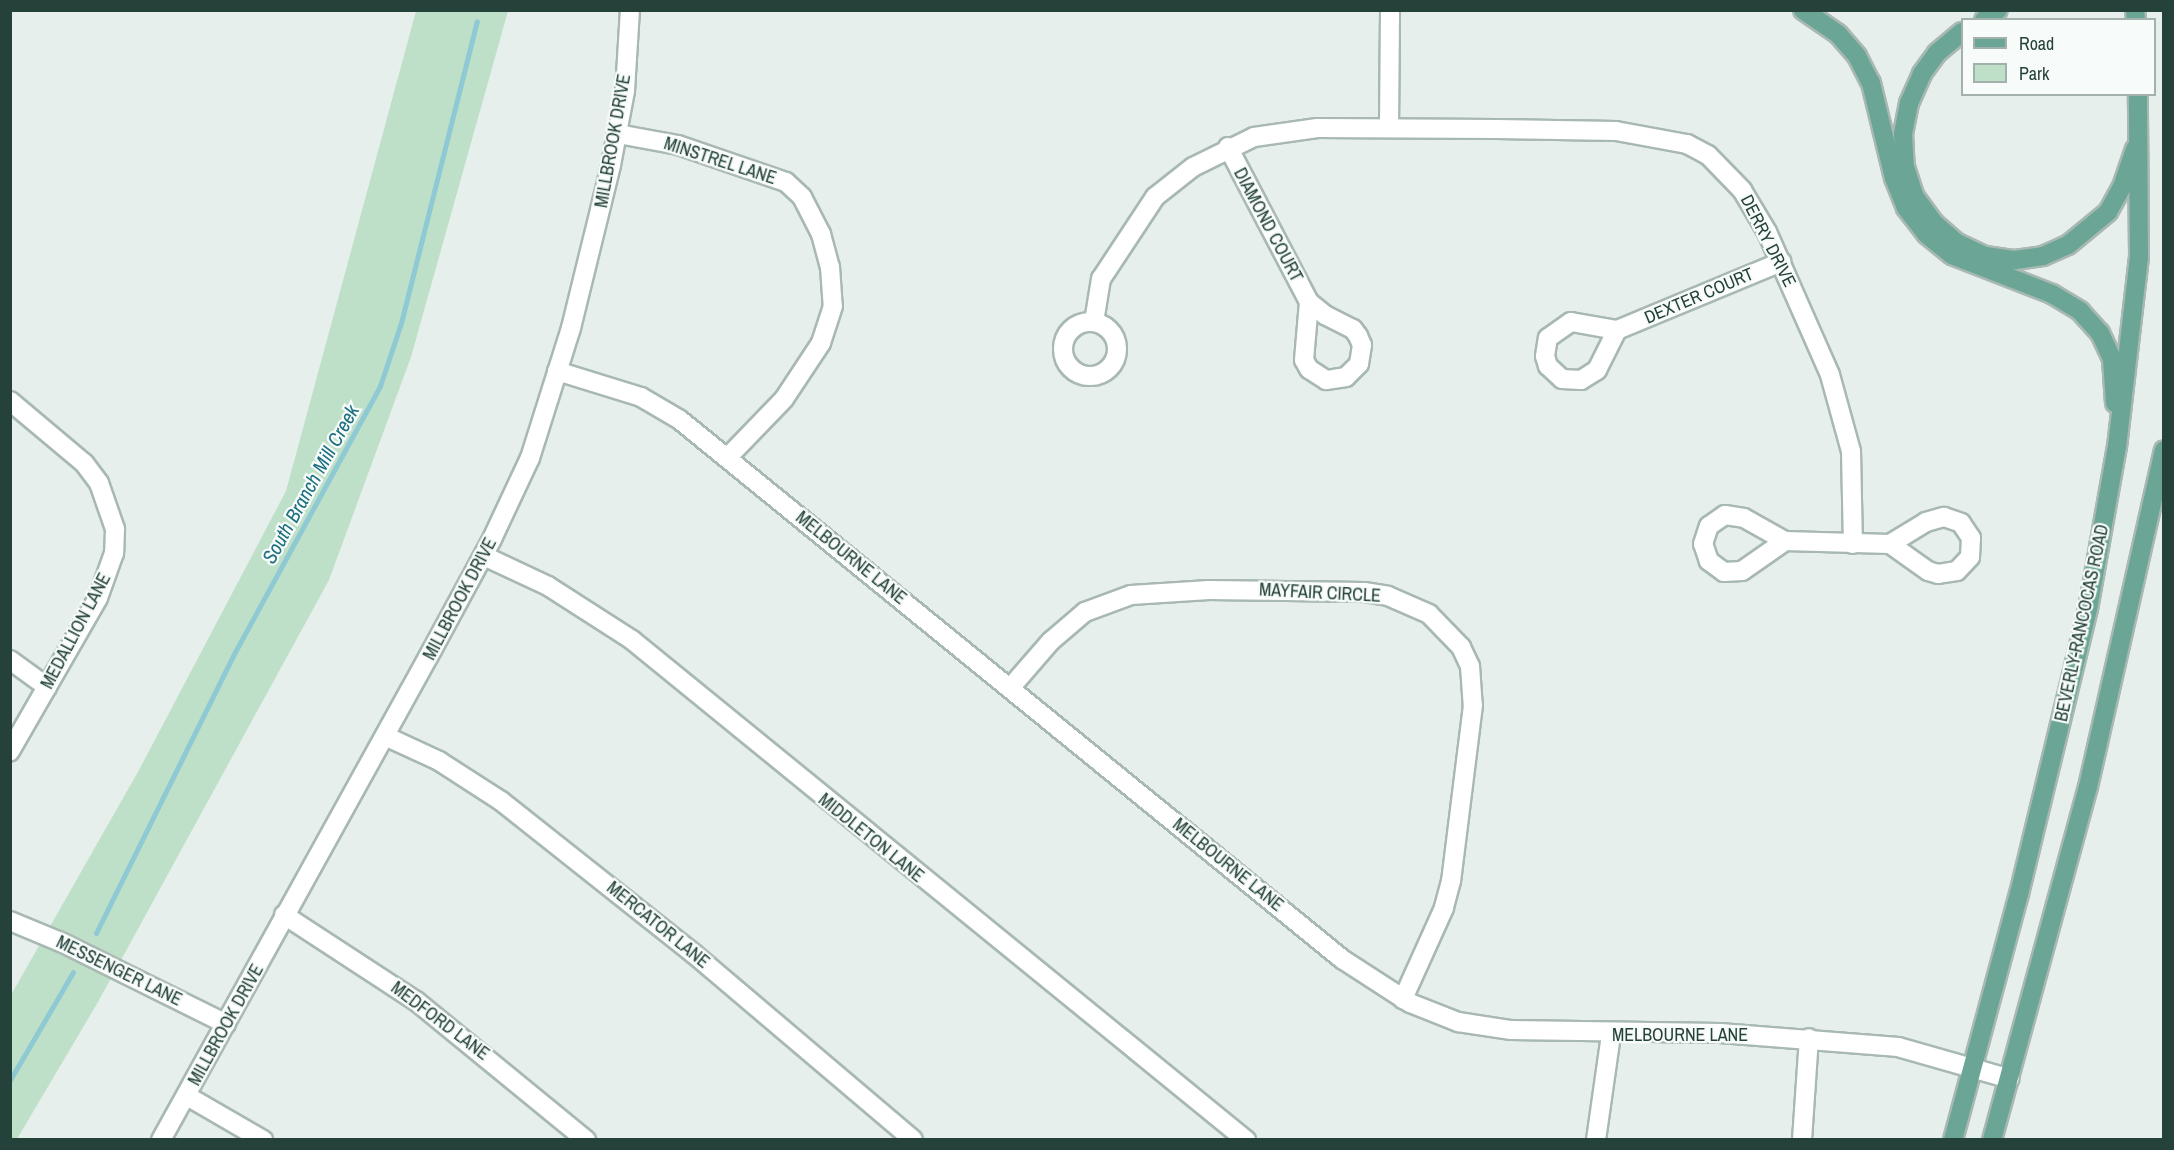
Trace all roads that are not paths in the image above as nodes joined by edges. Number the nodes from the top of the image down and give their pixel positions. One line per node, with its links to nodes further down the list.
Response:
1 (630, 10): 8 (street, MILLBROOK DRIVE)
2 (1390, 10): 6 (street)
3 (1803, 10): 16 (main road)
4 (1961, 33): 7 (main road)
5 (2138, 96): 7 (main road, BEVERLY-RANCOCAS ROAD)
6 (1389, 128): 9 (street, DERRY DRIVE); 10 (street, DERRY DRIVE)
7 (2140, 133): 16 (main road, BEVERLY-RANCOCAS ROAD)
8 (618, 134): 14 (street, MILLBROOK DRIVE); 18 (street, MINSTREL LANE)
9 (1228, 147): 11 (street, DIAMOND COURT); 12 (street, DERRY DRIVE)
10 (1781, 262): 13 (street, DEXTER COURT); 20 (street, DERRY DRIVE)
11 (1309, 302)
12 (1094, 322)
13 (1617, 330)
14 (557, 371): 18 (street, MELBOURNE LANE); 22 (street, MILLBROOK DRIVE)
15 (10, 401): 24 (street, MEDALLION LANE)
16 (2117, 447): 34 (main road, BEVERLY-RANCOCAS ROAD)
17 (2163, 450): 35 (main road)
18 (727, 458): 25 (street, MELBOURNE LANE)
19 (1785, 542): 20 (street)
20 (1853, 544): 21 (street)
21 (1890, 544)
22 (484, 556): 26 (street, MILLBROOK DRIVE); 41 (street, MIDDLETON LANE)
23 (10, 660): 24 (street)
24 (46, 687): 27 (street, MEDALLION LANE)
25 (1011, 687): 30 (street, MELBOURNE LANE); 30 (street, MAYFAIR CIRCLE)
26 (385, 736): 28 (street, MILLBROOK DRIVE); 40 (street, MERCATOR LANE)
27 (10, 751)
28 (284, 915): 31 (street, MILLBROOK DRIVE); 39 (street, MEDFORD LANE)
29 (10, 921): 31 (street, MESSENGER LANE)
30 (1403, 999): 32 (street, MELBOURNE LANE)
31 (226, 1024): 36 (street, MILLBROOK DRIVE)
32 (1611, 1034): 33 (street, MELBOURNE LANE); 42 (street)
33 (1809, 1038): 34 (street, MELBOURNE LANE); 43 (street)
34 (1973, 1070): 35 (street, MELBOURNE LANE); 44 (main road, BEVERLY-RANCOCAS ROAD)
35 (2010, 1079): 45 (main road)
36 (187, 1096): 37 (street, MILLBROOK DRIVE); 38 (street)
37 (160, 1140)
38 (263, 1140)
39 (586, 1140)
40 (912, 1140)
41 (1246, 1140)
42 (1596, 1140)
43 (1802, 1140)
44 (1953, 1140)
45 (1992, 1140)

